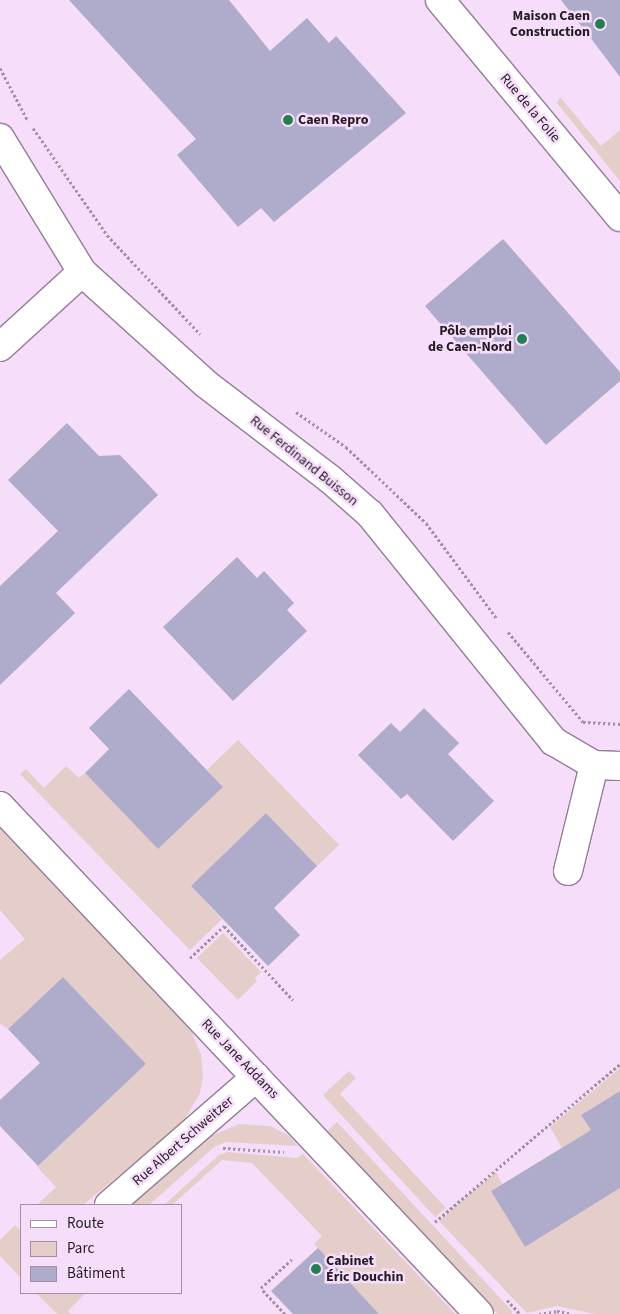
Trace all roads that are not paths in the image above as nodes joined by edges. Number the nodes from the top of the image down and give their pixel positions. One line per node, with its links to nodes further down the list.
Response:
1 (440, 0): 3 (street, Rue de la Folie)
2 (0, 138): 4 (street, Rue Ferdinand Buisson)
3 (620, 217)
4 (82, 272): 5 (street); 6 (street, Rue Ferdinand Buisson)
5 (0, 347)
6 (607, 766): 8 (street)
7 (0, 806): 9 (street, Rue Jane Addams)
8 (568, 871)
9 (256, 1077): 10 (street, Rue Albert Schweitzer); 11 (street, Rue Jane Addams)
10 (110, 1204)
11 (479, 1314)

